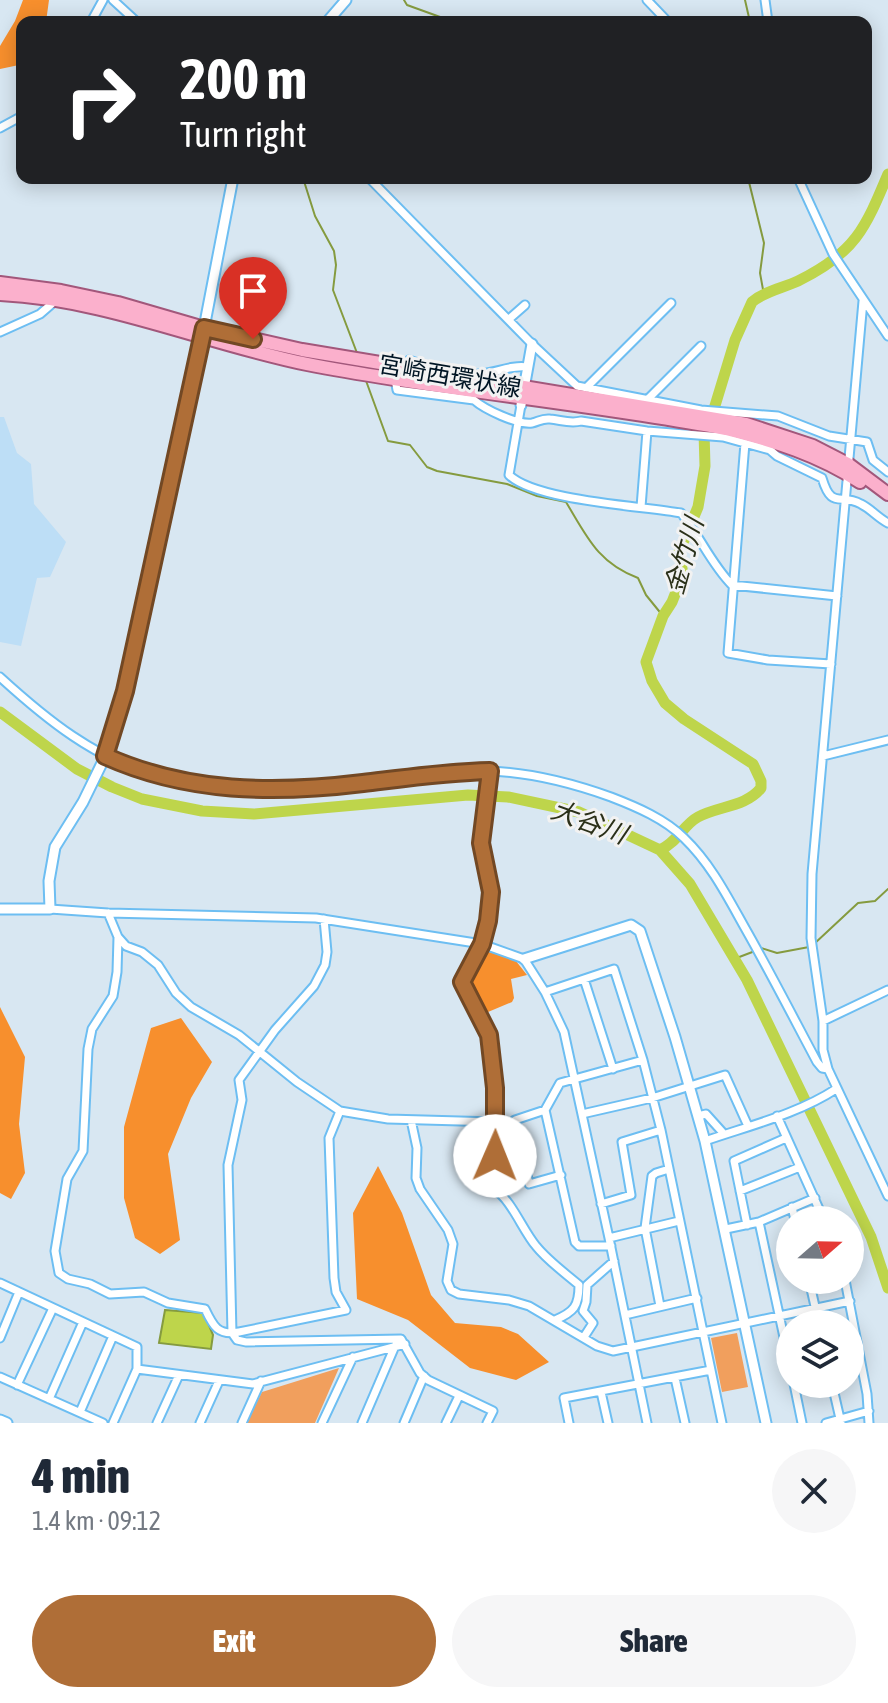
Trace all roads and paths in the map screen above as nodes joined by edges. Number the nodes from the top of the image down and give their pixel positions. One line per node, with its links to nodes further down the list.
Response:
1 (113, 0): 4 (street)
2 (346, 0): 5 (street)
3 (647, 0): 6 (street)
4 (130, 16)
5 (332, 16)
6 (662, 16)
7 (232, 184): 18 (street)
8 (375, 184): 16 (street)
9 (801, 184): 13 (street)
10 (0, 283): 18 (main road, 宮崎西環状線)
11 (0, 294): 12 (main road, 宮崎西環状線)
12 (56, 300): 17 (street); 18 (main road, 宮崎西環状線)
13 (863, 301): 19 (street); 31 (street)
14 (671, 303): 24 (street)
15 (525, 305): 16 (street)
16 (509, 319): 20 (street)
17 (0, 332)
18 (203, 332): 23 (main road, 宮崎西環状線); 23 (main road, 宮崎西環状線); 46 (street)
19 (888, 336)
20 (532, 344): 22 (street); 24 (street)
21 (701, 346): 26 (street)
22 (528, 367): 23 (street); 25 (street)
23 (399, 374): 25 (main road, 宮崎西環状線); 28 (street)
24 (586, 388): 26 (street)
25 (522, 398): 27 (main road, 宮崎西環状線); 28 (street)
26 (648, 399): 27 (street)
27 (698, 420): 29 (main road, 宮崎西環状線); 30 (street)
28 (518, 421): 30 (street); 38 (street)
29 (726, 425): 31 (street); 32 (street); 33 (main road, 宮崎西環状線)
30 (647, 431): 38 (street)
31 (849, 440): 33 (street); 34 (street)
32 (745, 443): 36 (street); 40 (street)
33 (847, 469): 35 (main road, 宮崎西環状線); 36 (street); 37 (main road, 宮崎西環状線)
34 (888, 472)
35 (888, 494)
36 (844, 502): 39 (street); 41 (street)
37 (888, 503)
38 (641, 507): 40 (street)
39 (888, 523)
40 (732, 585): 41 (street); 42 (street)
41 (837, 596): 42 (street)
42 (831, 664): 45 (street)
43 (0, 677): 46 (street)
44 (888, 740): 45 (street)
45 (823, 756): 58 (street)
46 (104, 758): 47 (street); 49 (street)
47 (490, 773): 53 (street); 62 (street)
48 (0, 909): 49 (street)
49 (50, 909): 50 (street)
50 (108, 913): 51 (street); 52 (street)
51 (324, 919): 53 (street); 59 (street)
52 (118, 937): 59 (street); 114 (street)
53 (482, 944): 54 (street); 73 (street)
54 (524, 959): 57 (street); 64 (street)
55 (584, 979): 57 (street); 60 (street); 61 (street)
56 (888, 990): 58 (street)
57 (545, 992): 63 (street)
58 (823, 1021): 62 (street)
59 (261, 1052): 68 (street); 114 (street)
60 (643, 1060): 61 (street); 66 (street)
61 (613, 1069): 63 (street)
62 (828, 1069): 65 (street)
63 (575, 1079): 67 (street); 69 (street)
64 (690, 1086): 66 (street); 70 (street); 74 (street)
65 (836, 1089): 71 (street); 82 (street)
66 (652, 1098): 69 (street); 75 (street)
67 (545, 1110): 81 (street); 81 (street)
68 (340, 1111): 72 (street); 114 (street)
69 (582, 1114): 86 (street)
70 (698, 1116): 76 (street); 78 (street)
71 (777, 1116): 74 (street); 77 (street)
72 (411, 1120): 73 (street); 110 (street)
73 (496, 1122): 110 (street)
74 (748, 1126): 76 (street)
75 (661, 1130): 80 (street); 86 (street)
76 (724, 1134): 78 (street)
77 (786, 1138): 79 (street); 83 (street)
78 (705, 1141): 94 (street)
79 (800, 1167): 83 (street); 85 (street)
80 (669, 1169): 90 (street); 93 (street)
81 (561, 1175): 95 (street)
82 (886, 1182): 84 (street)
83 (740, 1191): 92 (street)
84 (888, 1196)
85 (815, 1198): 87 (street); 88 (street)
86 (601, 1204): 95 (street)
87 (795, 1206)
88 (818, 1206)
89 (776, 1214): 91 (street)
90 (679, 1221): 93 (street); 101 (street)
91 (759, 1222): 92 (street); 106 (street)
92 (747, 1225): 94 (street)
93 (645, 1228): 95 (street); 103 (street)
94 (726, 1229): 112 (street)
95 (610, 1242): 96 (street)
96 (614, 1261): 108 (street); 116 (street)
97 (0, 1283): 98 (street)
98 (19, 1292): 104 (street); 117 (street)
99 (812, 1294): 105 (street)
100 (848, 1294): 102 (street)
101 (697, 1298): 103 (street); 113 (street)
102 (850, 1301): 105 (street); 137 (street)
103 (660, 1306): 108 (street)
104 (53, 1308): 111 (street); 130 (street)
105 (816, 1309): 107 (street)
106 (778, 1310)
107 (812, 1310)
108 (625, 1315): 120 (street)
109 (776, 1318): 112 (street)
110 (555, 1320): 116 (street)
111 (83, 1322): 115 (street); 136 (street)
112 (746, 1323): 113 (street); 157 (street)
113 (703, 1332): 120 (street); 123 (street)
114 (232, 1333): 118 (street)
115 (113, 1336): 122 (street); 138 (street)
116 (584, 1337): 120 (street)
117 (0, 1338)
118 (405, 1344): 119 (street); 125 (street)
119 (395, 1346): 121 (street); 148 (street)
120 (631, 1348): 131 (street)
121 (353, 1357): 129 (street); 147 (street)
122 (137, 1369): 124 (street); 143 (street)
123 (711, 1370): 127 (street); 156 (street)
124 (179, 1375): 128 (street); 144 (street)
125 (424, 1376): 133 (street); 149 (street)
126 (0, 1377): 130 (street)
127 (675, 1378): 131 (street); 155 (street)
128 (219, 1381): 129 (street); 145 (street)
129 (262, 1381): 146 (street)
130 (17, 1385): 136 (street)
131 (638, 1385): 132 (street); 154 (street)
132 (601, 1392): 152 (street); 153 (street)
133 (459, 1396): 150 (street); 151 (street)
134 (797, 1398): 158 (street)
135 (835, 1398): 140 (street)
136 (49, 1399): 138 (street)
137 (869, 1411): 140 (street); 160 (street)
138 (80, 1412): 142 (street)
139 (0, 1420): 141 (street)
140 (840, 1422): 159 (street)
141 (7, 1423)
142 (103, 1423)
143 (113, 1423)
144 (157, 1423)
145 (200, 1423)
146 (242, 1423)
147 (322, 1423)
148 (362, 1423)
149 (404, 1423)
150 (446, 1423)
151 (487, 1423)
152 (569, 1423)
153 (608, 1423)
154 (647, 1423)
155 (685, 1423)
156 (722, 1423)
157 (766, 1423)
158 (802, 1423)
159 (826, 1423)
160 (869, 1423)

